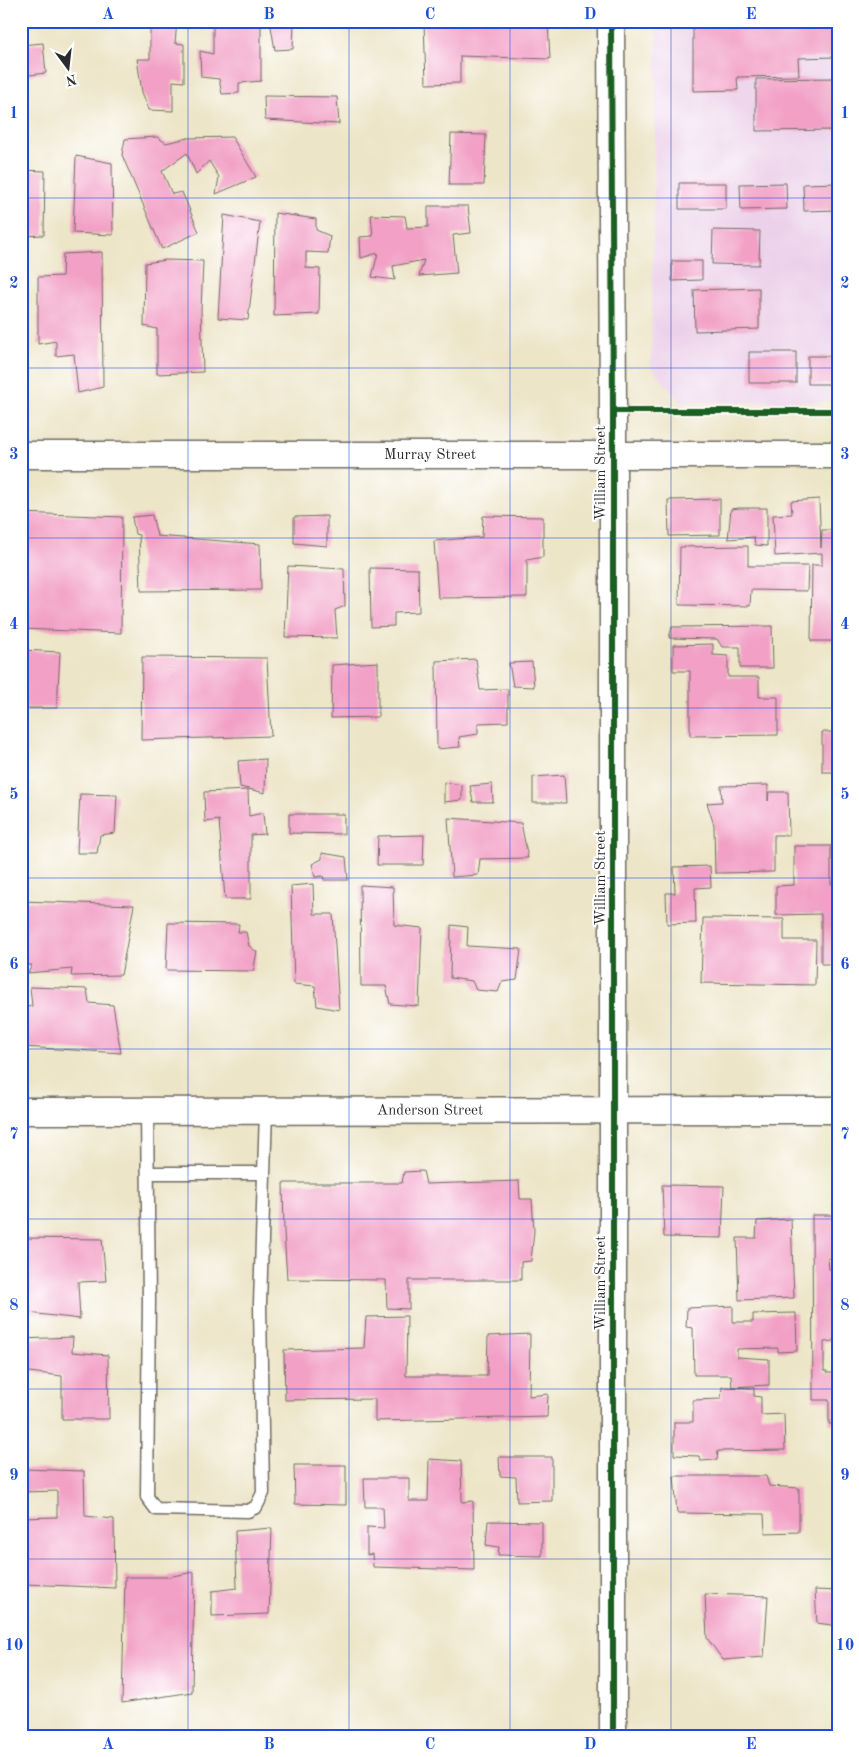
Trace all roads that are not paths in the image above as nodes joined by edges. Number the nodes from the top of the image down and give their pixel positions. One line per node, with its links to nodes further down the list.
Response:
1 (611, 21): 2 (street, William Street)
2 (613, 454): 3 (street, Murray Street); 4 (street, Murray Street); 5 (street, William Street)
3 (838, 454)
4 (21, 455)
5 (613, 1109): 6 (street, Anderson Street); 7 (street, Anderson Street); 12 (street, William Street)
6 (266, 1110): 9 (street, Anderson Street); 11 (lane)
7 (838, 1110)
8 (21, 1111): 9 (street, Anderson Street)
9 (148, 1111): 10 (lane)
10 (148, 1173): 11 (lane); 11 (lane)
11 (263, 1173)
12 (613, 1736)

